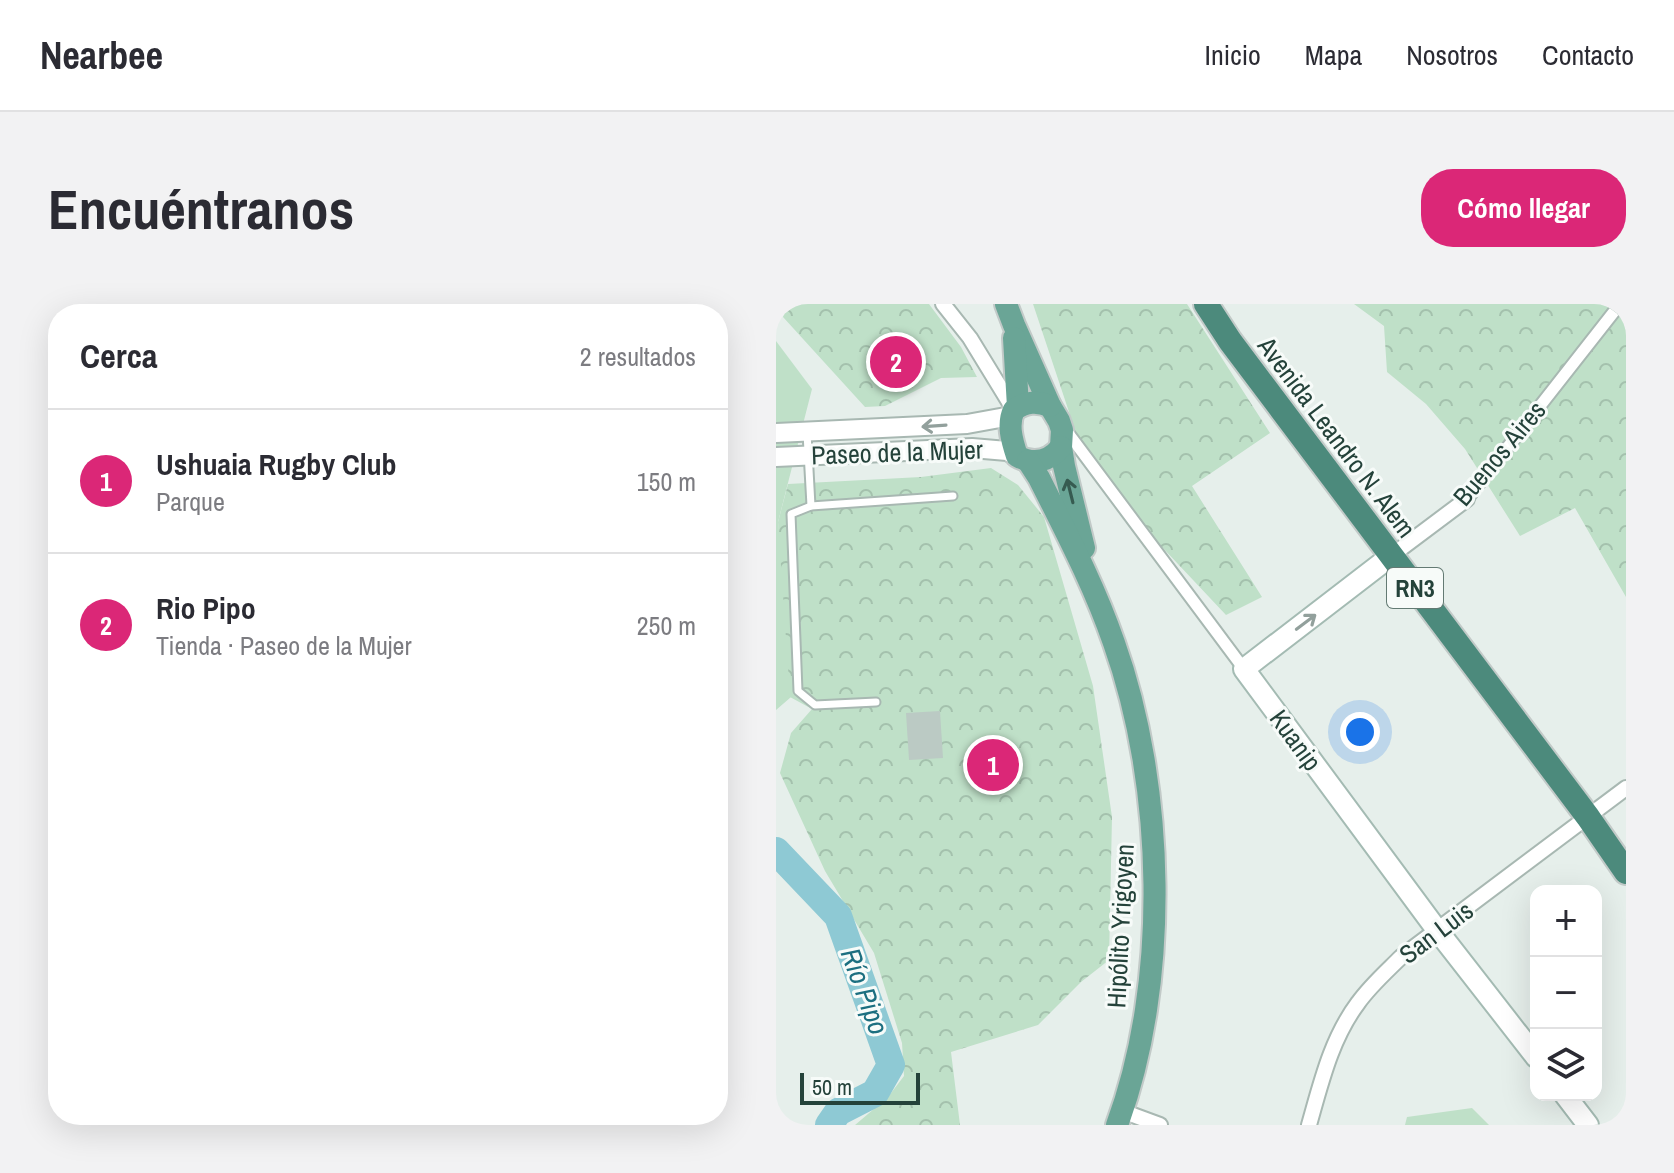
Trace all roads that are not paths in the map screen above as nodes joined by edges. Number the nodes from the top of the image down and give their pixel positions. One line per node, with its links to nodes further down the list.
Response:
1 (943, 304): 5 (street)
2 (1206, 304): 16 (highway, Avenida Leandro N. Alem / RN3)
3 (1620, 304): 14 (street, Buenos Aires)
4 (1010, 314): 5 (main road); 6 (main road)
5 (1015, 411): 6 (main road); 7 (street, Paseo de la Mujer, one-way to 7); 12 (main road)
6 (1055, 413): 9 (main road); 18 (street, Kuanip)
7 (806, 431): 8 (street, Paseo de la Mujer); 10 (lane)
8 (776, 433)
9 (1061, 447): 12 (main road); 17 (main road, Hipólito Yrigoyen, one-way to 9)
10 (807, 455): 11 (street, Paseo de la Mujer); 12 (street, Paseo de la Mujer); 15 (lane)
11 (776, 457)
12 (1022, 458): 17 (main road, Hipólito Yrigoyen)
13 (953, 496): 15 (lane)
14 (1467, 499): 16 (street, Buenos Aires)
15 (811, 506): 19 (lane)
16 (1391, 556): 18 (main road, Buenos Aires, one-way to 16); 21 (highway, Avenida Leandro N. Alem / RN3)
17 (1094, 589): 26 (main road, Hipólito Yrigoyen)
18 (1244, 669): 23 (main road, Kuanip)
19 (876, 702)
20 (1626, 788): 21 (street, San Luis)
21 (1588, 817): 22 (highway, Avenida Leandro N. Alem / RN3); 23 (street, San Luis)
22 (1626, 872)
23 (1437, 930): 24 (main road, Kuanip); 28 (street, San Luis)
24 (1530, 1049)
25 (1570, 1101): 29 (main road)
26 (1119, 1118): 27 (street)
27 (1160, 1125)
28 (1309, 1125)
29 (1588, 1125)

